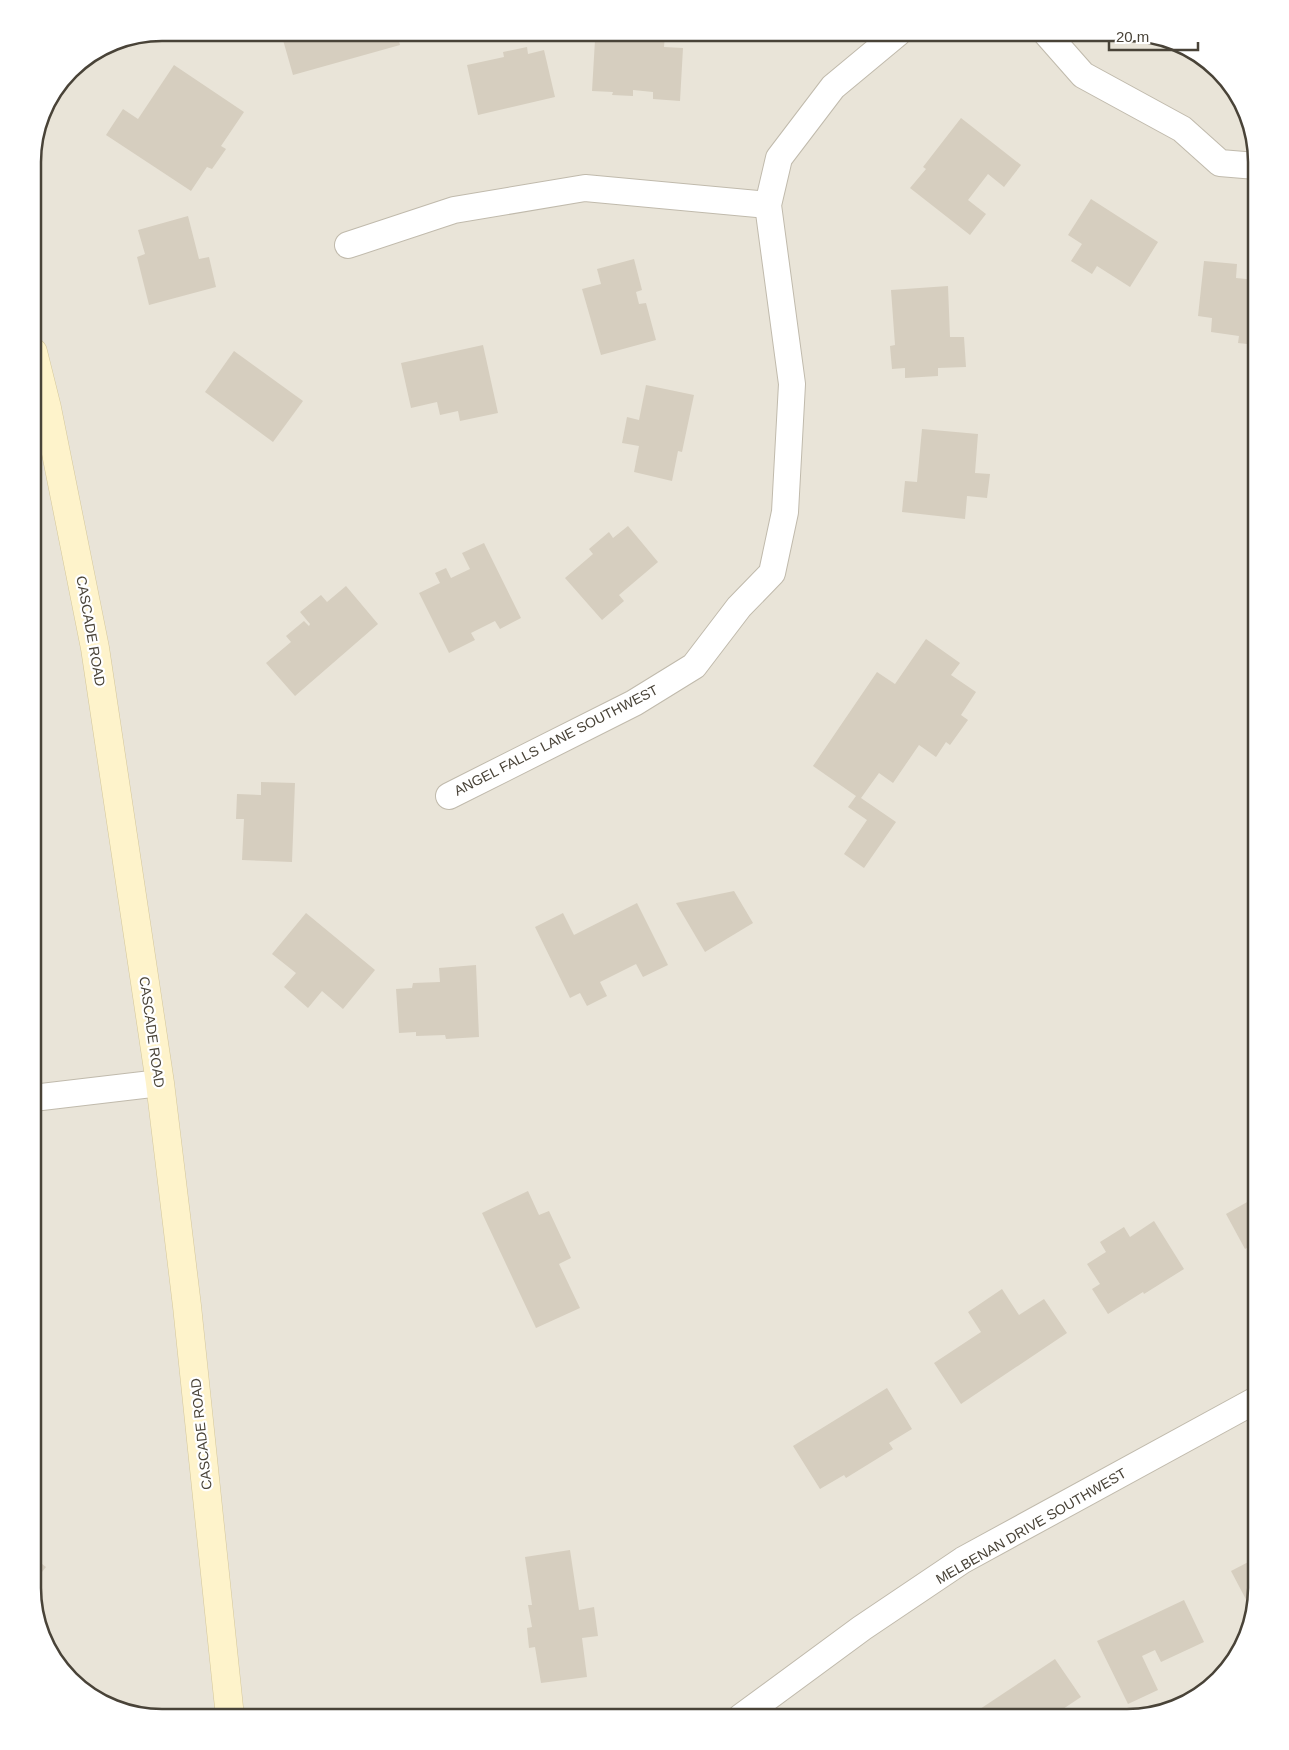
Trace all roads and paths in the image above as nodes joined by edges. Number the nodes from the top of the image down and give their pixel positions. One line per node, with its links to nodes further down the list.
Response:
1 (887, 42): 4 (street, ANGEL FALLS LANE SOUTHWEST)
2 (1054, 42): 3 (street)
3 (1248, 166)
4 (768, 205): 5 (street); 7 (street, ANGEL FALLS LANE SOUTHWEST)
5 (348, 245)
6 (42, 387): 8 (main road, CASCADE ROAD)
7 (449, 796)
8 (160, 1083): 9 (street); 11 (main road, CASCADE ROAD)
9 (41, 1097)
10 (1248, 1404): 12 (street, MELBENAN DRIVE SOUTHWEST)
11 (229, 1709)
12 (752, 1709)

